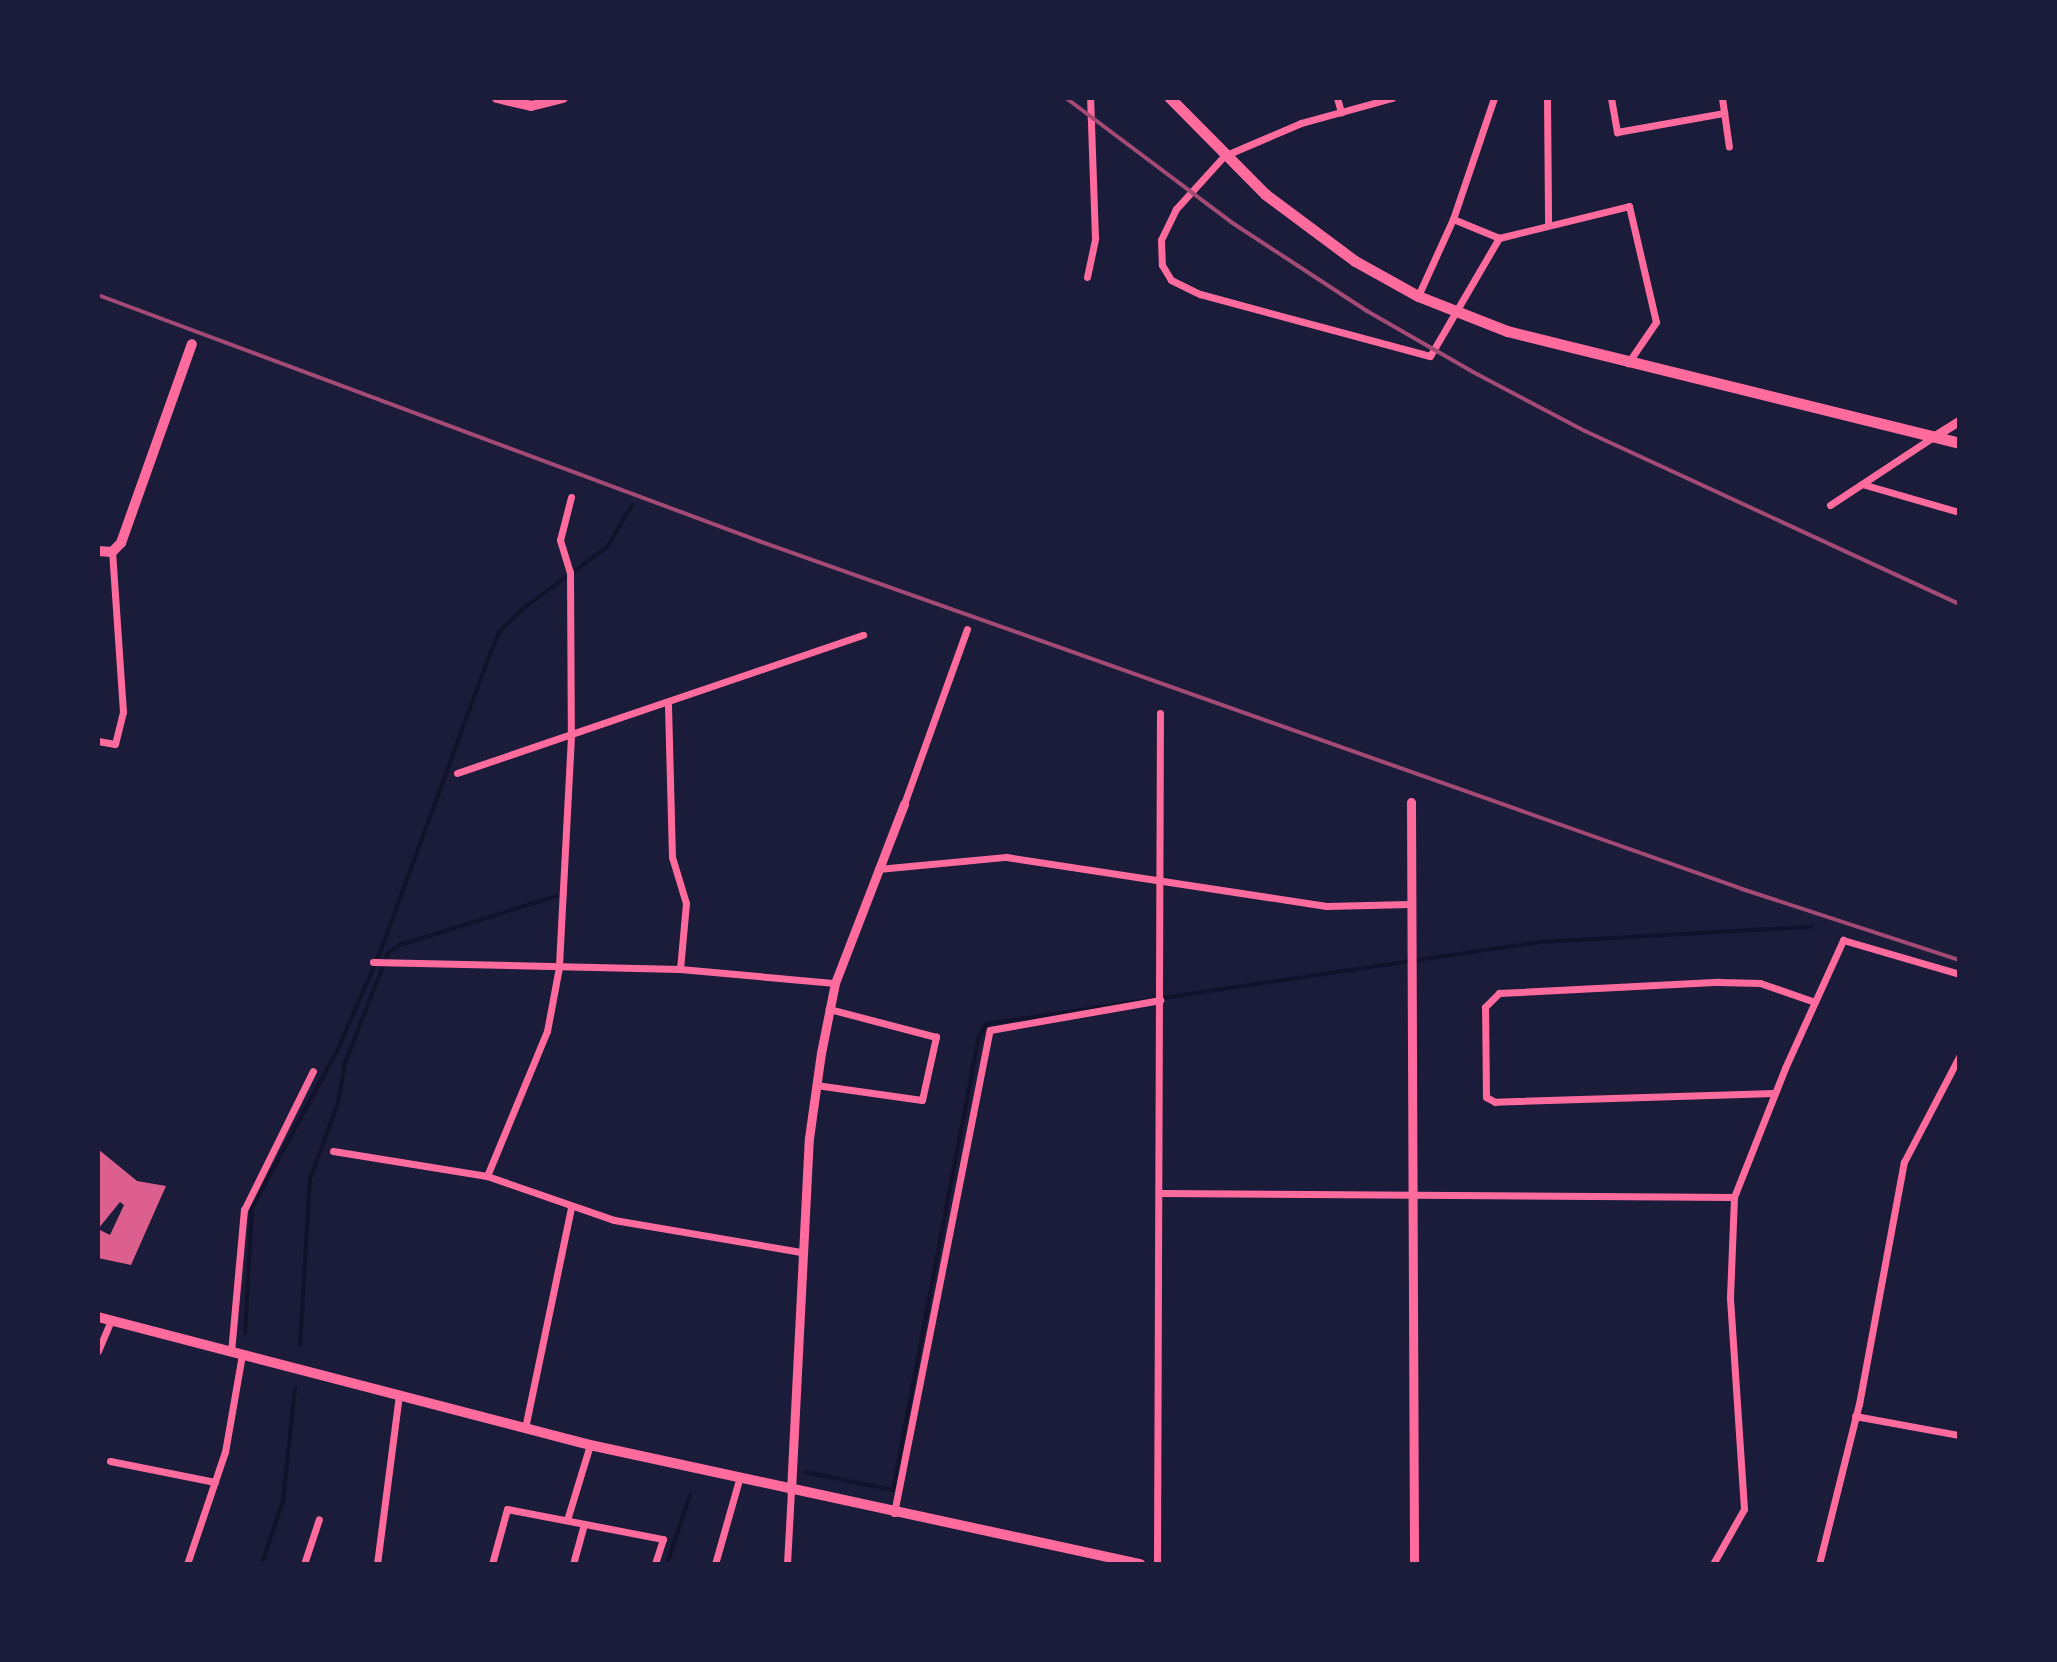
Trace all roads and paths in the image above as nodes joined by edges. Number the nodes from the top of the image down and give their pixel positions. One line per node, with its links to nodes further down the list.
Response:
1 (497, 98): 2 (main road)
2 (563, 98)
3 (1090, 98): 18 (street)
4 (1170, 98): 14 (main road)
5 (1337, 98): 11 (street)
6 (1392, 98): 11 (street)
7 (1494, 98): 15 (street)
8 (1547, 98): 16 (street)
9 (1611, 98): 12 (street)
10 (1722, 98): 12 (street)
11 (1341, 112): 14 (street)
12 (1724, 113): 13 (street)
13 (1729, 147)
14 (1224, 156): 19 (main road); 20 (street)
15 (1453, 219): 17 (street); 19 (street)
16 (1548, 223): 17 (street); 22 (street)
17 (1499, 238): 20 (street)
18 (1087, 277)
19 (1418, 296): 20 (main road)
20 (1454, 311): 22 (main road)
21 (192, 344): 31 (main road)
22 (1628, 363): 24 (main road)
23 (1959, 421): 24 (street)
24 (1933, 437): 25 (main road); 26 (street)
25 (1959, 443)
26 (1862, 484): 28 (street); 29 (street)
27 (571, 497): 36 (street)
28 (1830, 505)
29 (1959, 512)
30 (98, 551): 31 (main road)
31 (112, 552): 37 (street)
32 (967, 629): 40 (street)
33 (863, 635): 34 (street)
34 (668, 705): 36 (street); 46 (street)
35 (1160, 713): 42 (street)
36 (571, 736): 38 (street); 45 (street)
37 (98, 741)
38 (457, 773)
39 (1411, 802): 43 (street)
40 (904, 804): 41 (street)
41 (878, 869): 42 (street); 48 (street)
42 (1160, 881): 43 (street); 49 (street)
43 (1410, 904): 59 (street)
44 (373, 962): 45 (street)
45 (559, 967): 46 (street); 57 (street)
46 (680, 969): 48 (street)
47 (1959, 974): 50 (street)
48 (835, 983): 51 (street)
49 (1160, 1000): 58 (street); 76 (street)
50 (1815, 1002): 55 (street); 55 (street)
51 (829, 1009): 54 (street); 54 (street)
52 (1959, 1057): 68 (street)
53 (313, 1071): 66 (street)
54 (816, 1085): 62 (street)
55 (1774, 1093): 60 (street)
56 (333, 1151): 57 (street)
57 (487, 1176): 61 (street)
58 (1159, 1193): 59 (street); 89 (street)
59 (1410, 1194): 60 (street); 90 (street)
60 (1734, 1197): 91 (street)
61 (571, 1207): 62 (street); 69 (street)
62 (802, 1252): 75 (street)
63 (98, 1317): 64 (main road)
64 (111, 1320): 65 (street); 66 (main road)
65 (98, 1351)
66 (237, 1354): 67 (main road); 74 (street)
67 (399, 1395): 69 (main road); 82 (street)
68 (1855, 1416): 70 (street); 92 (street)
69 (525, 1428): 71 (main road)
70 (1959, 1435)
71 (590, 1445): 73 (main road); 78 (street)
72 (110, 1461): 74 (street)
73 (739, 1480): 75 (main road); 86 (street)
74 (215, 1482): 80 (street)
75 (791, 1491): 76 (main road); 87 (street)
76 (894, 1513): 88 (main road)
77 (319, 1519): 81 (street)
78 (567, 1520): 79 (street); 83 (street)
79 (584, 1524): 84 (street); 85 (street)
80 (187, 1564)
81 (304, 1564)
82 (377, 1564)
83 (492, 1564)
84 (573, 1564)
85 (655, 1564)
86 (715, 1564)
87 (787, 1564)
88 (1140, 1564)
89 (1157, 1564)
90 (1414, 1564)
91 (1713, 1564)
92 (1819, 1564)

